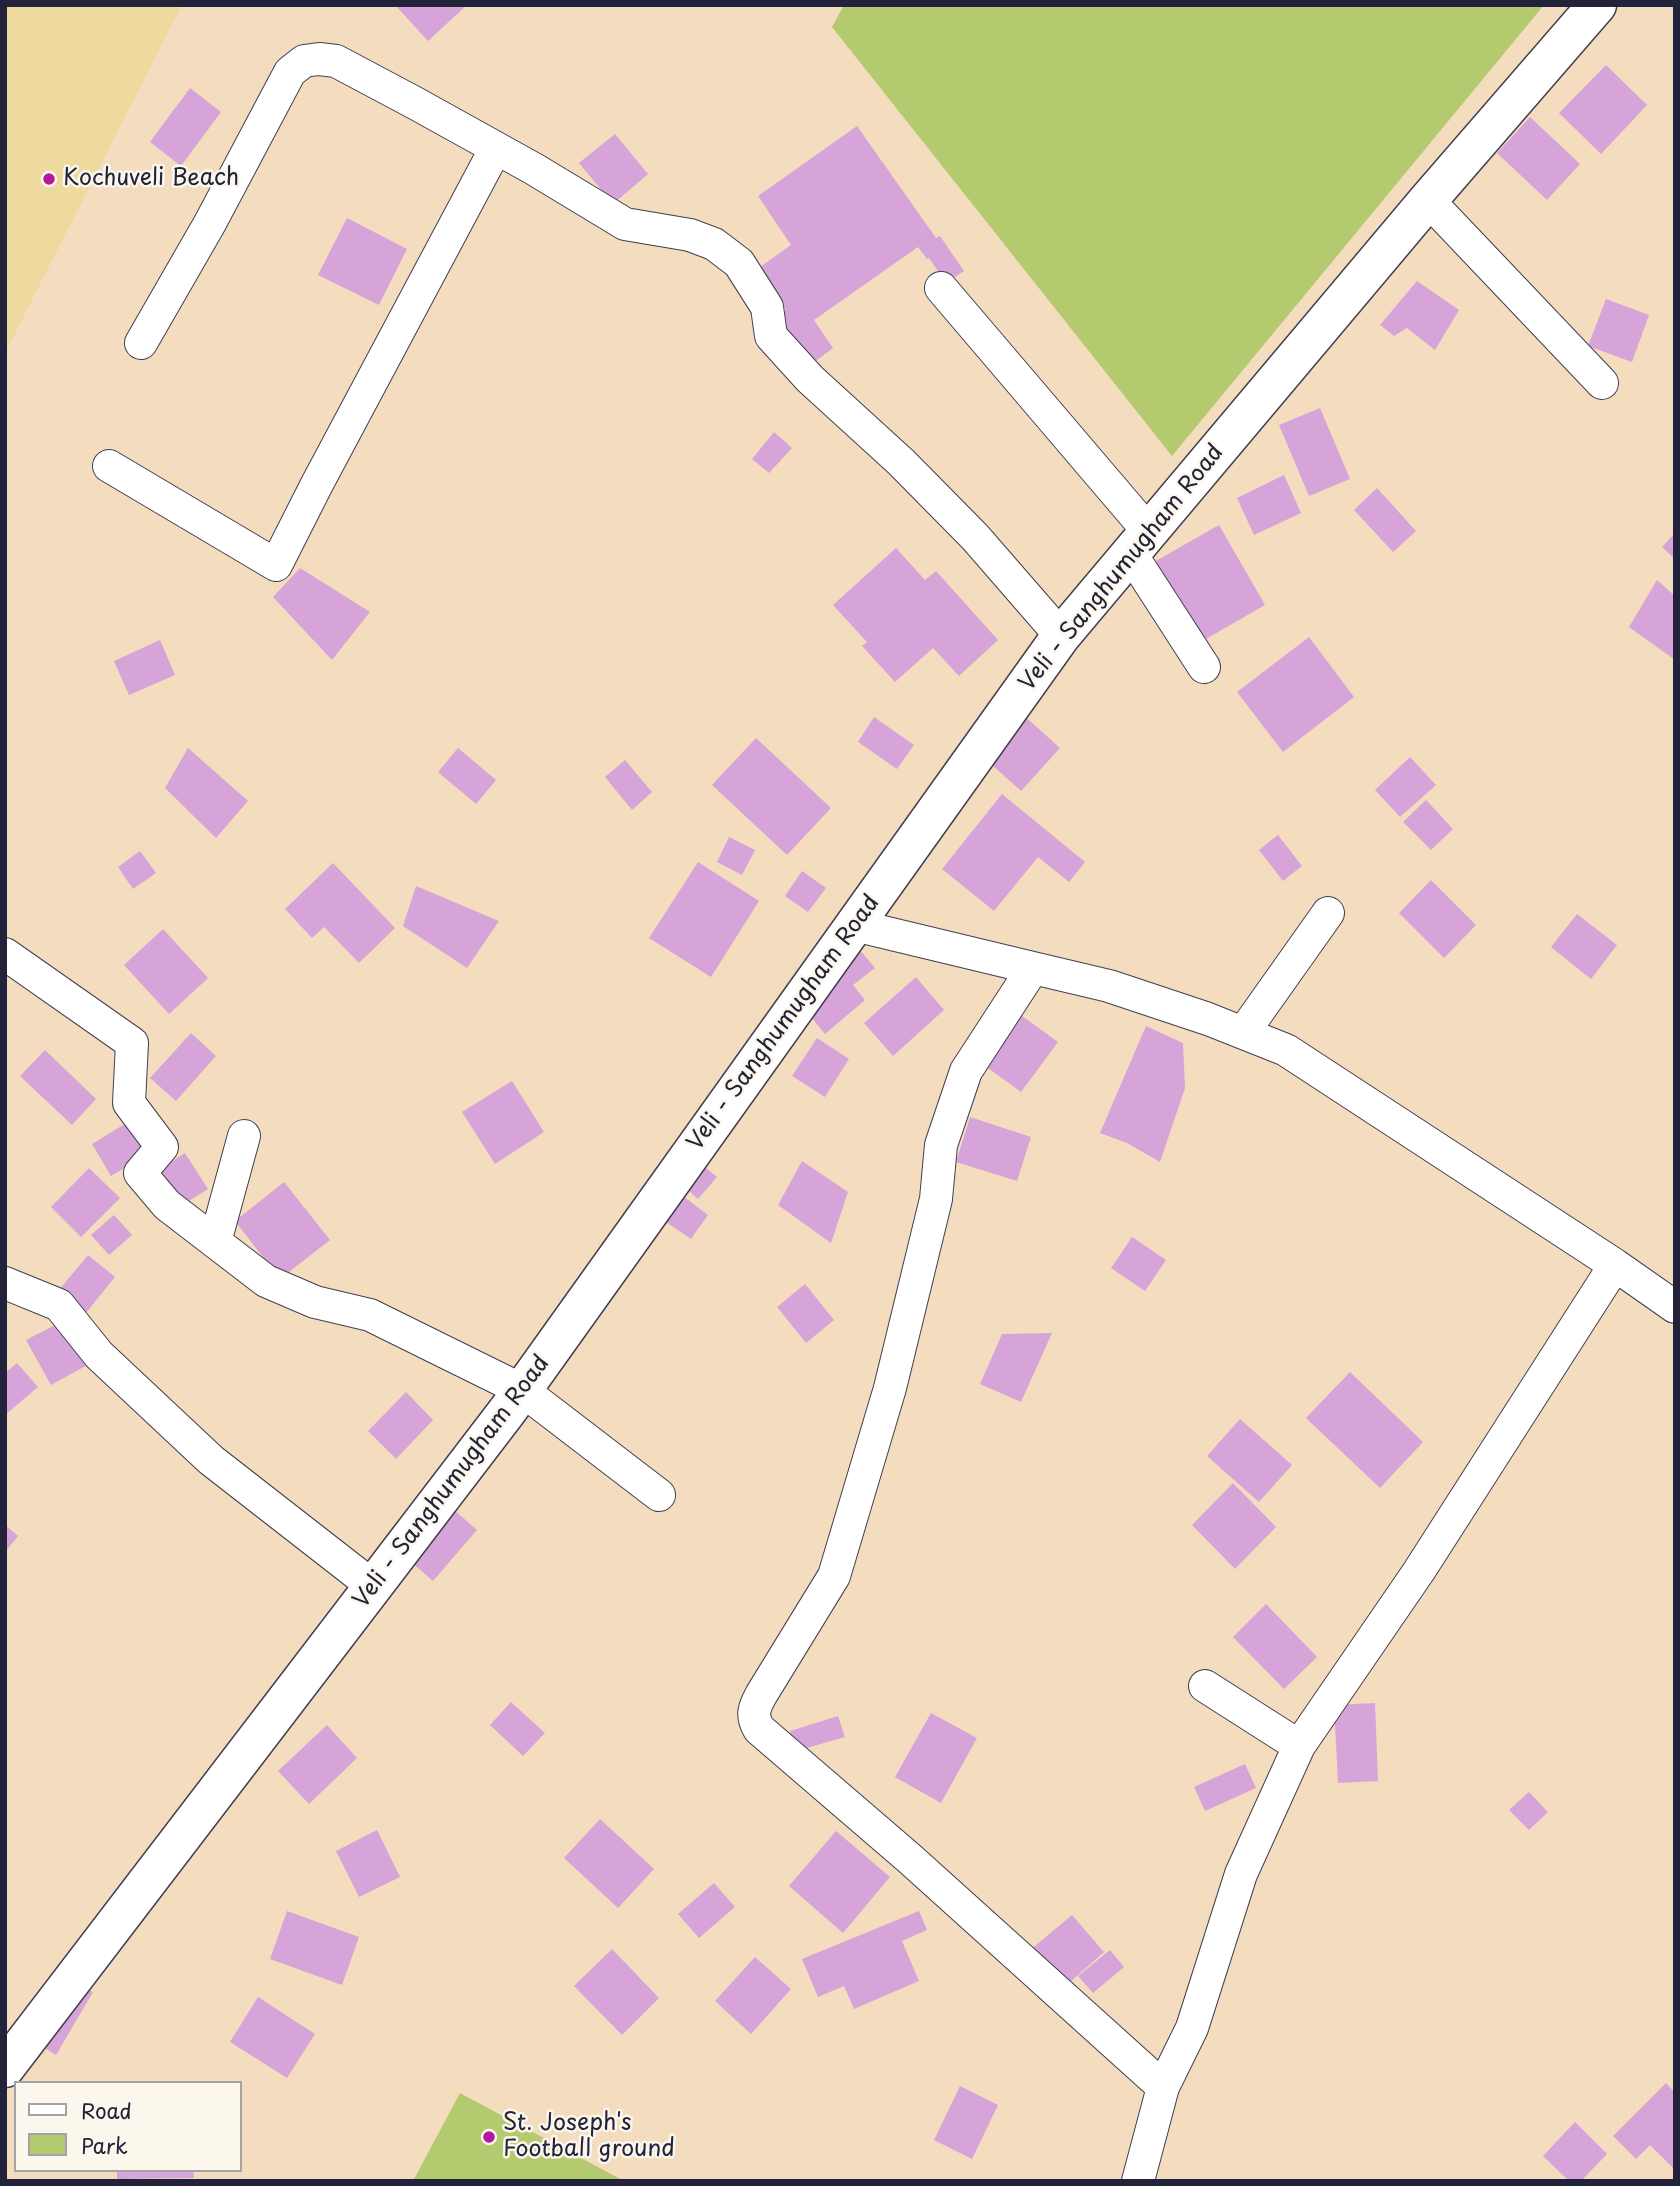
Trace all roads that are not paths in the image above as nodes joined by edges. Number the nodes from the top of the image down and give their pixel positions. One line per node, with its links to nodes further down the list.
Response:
1 (1597, 5): 3 (main road, Veli - Sanghumugham Road)
2 (496, 148): 5 (street); 7 (street); 9 (street)
3 (1428, 200): 6 (street); 8 (main road, Veli - Sanghumugham Road)
4 (941, 288): 8 (street)
5 (141, 342)
6 (1602, 383)
7 (109, 466)
8 (1140, 543): 9 (main road, Veli - Sanghumugham Road); 10 (street)
9 (1061, 636): 12 (main road, Veli - Sanghumugham Road)
10 (1204, 667)
11 (1328, 913): 15 (street)
12 (854, 925): 14 (street); 21 (main road, Veli - Sanghumugham Road)
13 (5, 954): 17 (street)
14 (1033, 968): 15 (street); 27 (street)
15 (1243, 1033): 18 (street)
16 (244, 1136): 17 (street)
17 (215, 1242): 21 (street)
18 (1615, 1265): 20 (street); 25 (street)
19 (5, 1283): 23 (street)
20 (1675, 1307)
21 (522, 1390): 22 (street); 23 (main road, Veli - Sanghumugham Road)
22 (659, 1495)
23 (374, 1587): 26 (main road, Veli - Sanghumugham Road)
24 (1205, 1686): 25 (street)
25 (1299, 1746): 27 (street)
26 (5, 2068)
27 (1163, 2087): 28 (street)
28 (1138, 2181)

